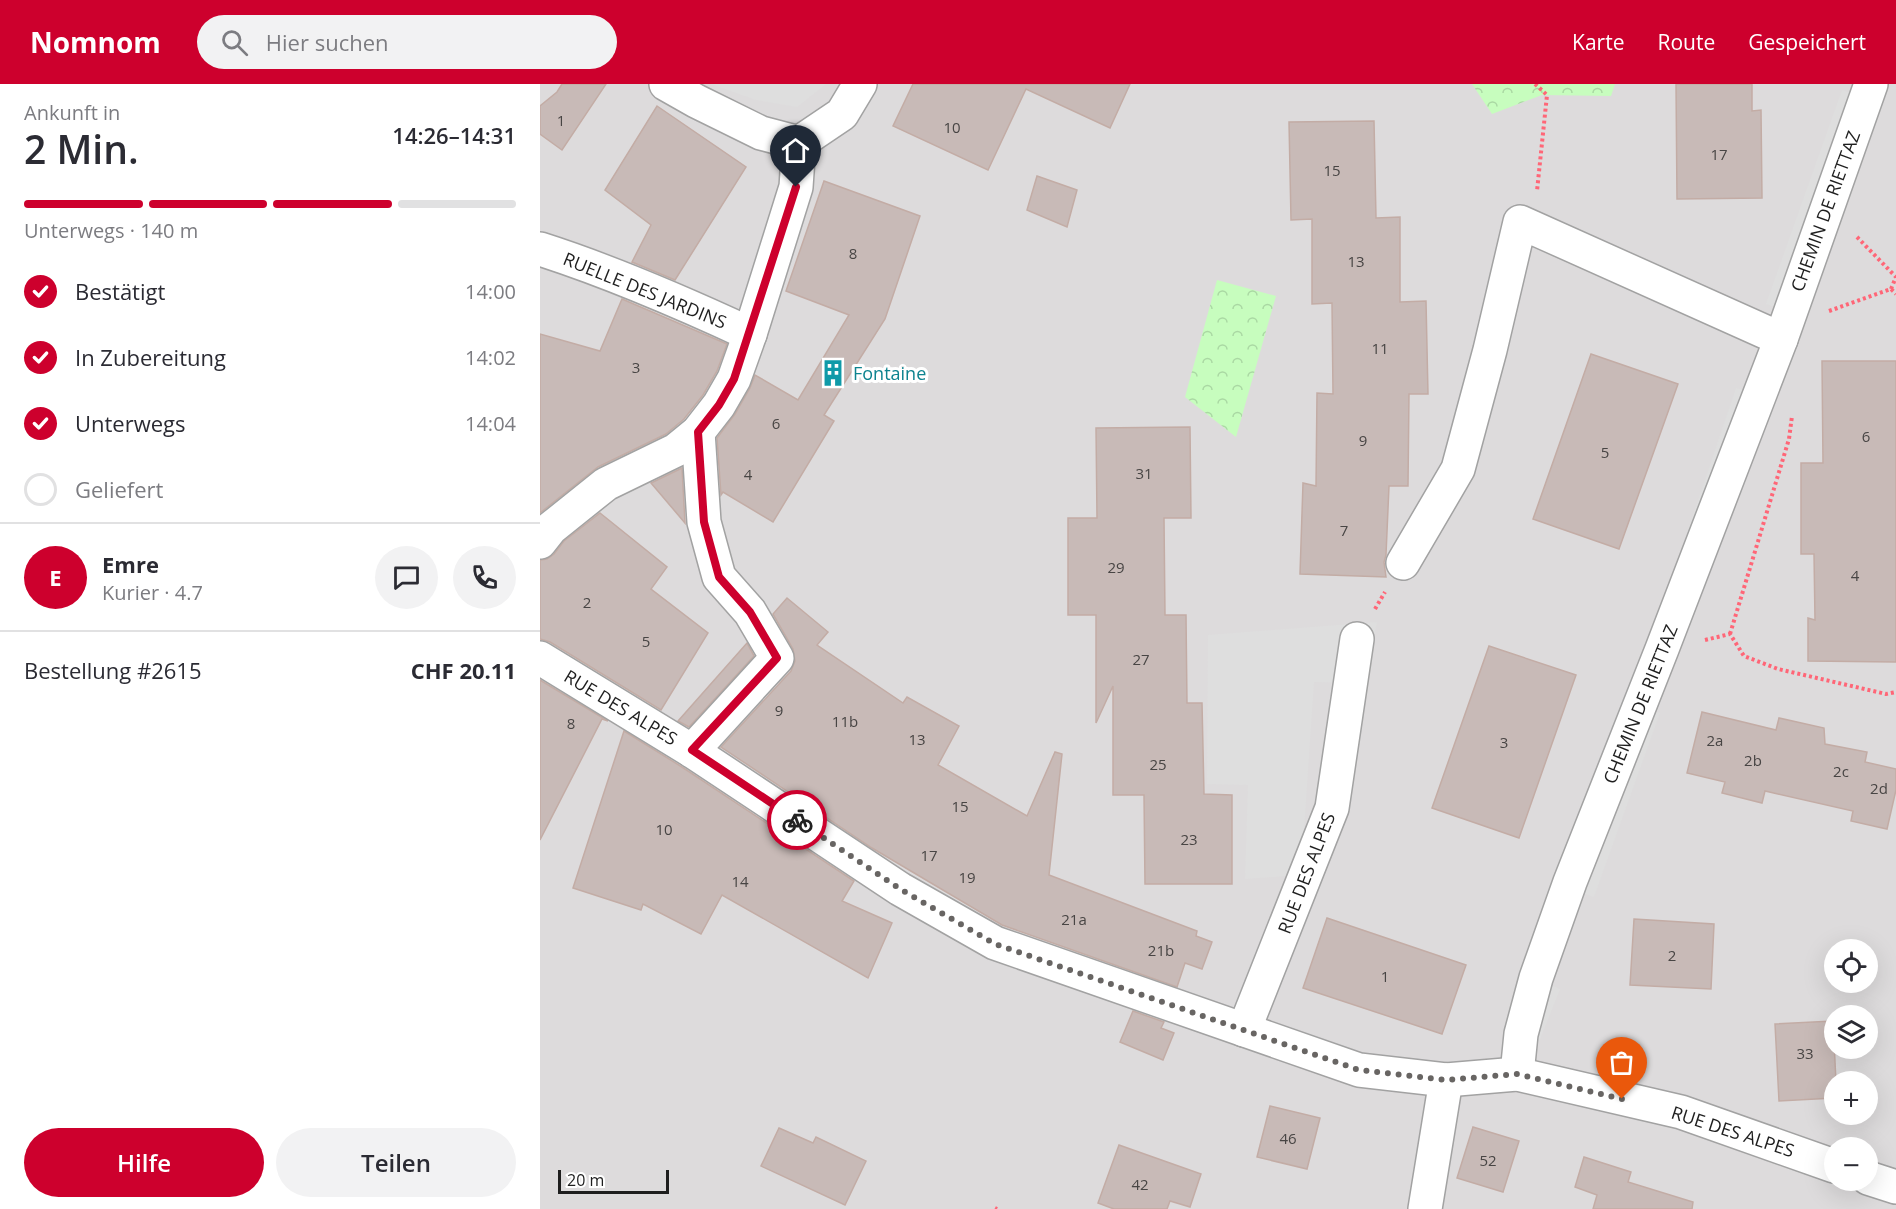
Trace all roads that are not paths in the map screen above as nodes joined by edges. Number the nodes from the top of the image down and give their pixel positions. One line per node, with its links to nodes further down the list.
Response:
1 (666, 84): 4 (street)
2 (860, 84): 4 (street)
3 (1871, 84): 7 (street, CHEMIN DE RIETTAZ)
4 (799, 143): 6 (street)
5 (540, 249): 6 (street, RUELLE DES JARDINS)
6 (750, 334): 8 (street)
7 (1781, 339): 10 (street); 15 (street, CHEMIN DE RIETTAZ)
8 (698, 432): 9 (street); 13 (street)
9 (540, 542)
10 (1403, 563)
11 (1357, 639): 14 (street, RUE DES ALPES)
12 (540, 658): 13 (street, RUE DES ALPES)
13 (692, 750): 14 (street, RUE DES ALPES)
14 (1244, 1030): 16 (street, RUE DES ALPES)
15 (1517, 1074): 16 (street, RUE DES ALPES); 17 (street, RUE DES ALPES)
16 (1446, 1080): 20 (street)
17 (1824, 1162)
18 (1878, 1182): 19 (street)
19 (1896, 1188)
20 (1425, 1209)

